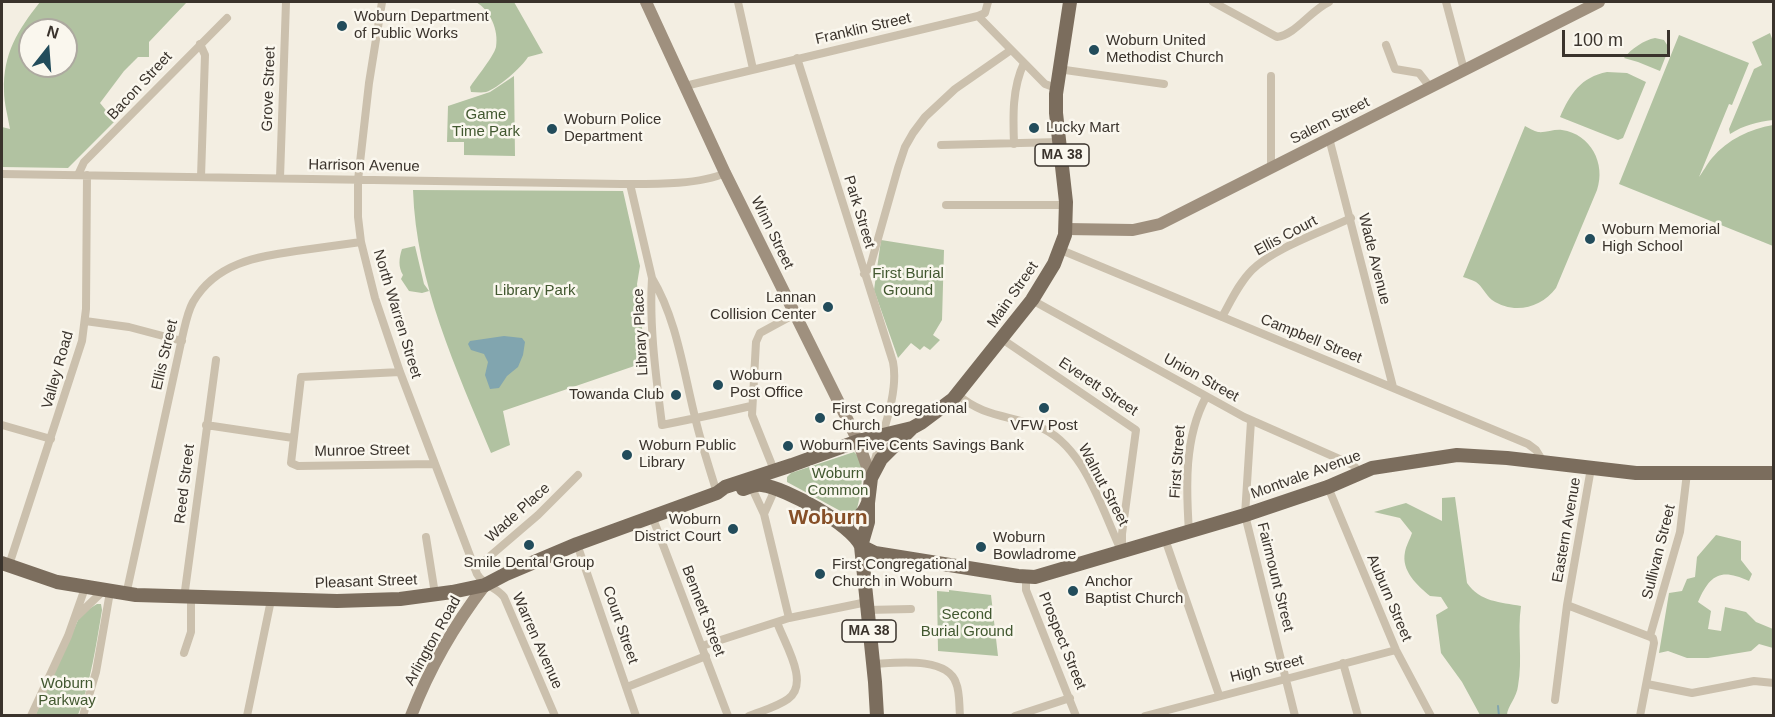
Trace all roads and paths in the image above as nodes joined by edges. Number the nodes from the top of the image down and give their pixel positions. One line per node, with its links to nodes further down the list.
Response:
1 (286, 2): 35 (street, Grove Street)
2 (382, 2): 36 (street, North Warren Street)
3 (646, 2): 23 (street, Winn Street)
4 (738, 2): 18 (street)
5 (988, 2): 11 (street)
6 (1070, 2): 19 (main road, Main Street / MA 38)
7 (1214, 2): 8 (street)
8 (1329, 2)
9 (1446, 2): 20 (street)
10 (1599, 2): 20 (street, Salem Street)
11 (978, 16): 15 (street); 16 (street, Franklin Street)
12 (227, 18): 13 (street, Bacon Street)
13 (200, 44): 33 (street, Bacon Street); 34 (street)
14 (1386, 45): 24 (street)
15 (1011, 50): 17 (street); 44 (street)
16 (797, 58): 18 (street, Franklin Street); 44 (street, Park Street)
17 (1024, 63): 25 (street); 28 (street)
18 (753, 69): 23 (street, Franklin Street)
19 (1058, 69): 22 (street); 25 (main road, Main Street / MA 38)
20 (1464, 70): 24 (street, Salem Street)
21 (1271, 76): 30 (street)
22 (1164, 84)
23 (685, 86): 31 (street, Winn Street)
24 (1430, 87): 26 (street, Salem Street)
25 (1056, 88): 27 (main road, Main Street / MA 38)
26 (1329, 138): 30 (street, Salem Street); 40 (street, Wade Avenue)
27 (1060, 142): 28 (street); 39 (main road, Main Street / MA 38)
28 (1014, 144): 29 (street)
29 (941, 145)
30 (1271, 168): 41 (street, Salem Street)
31 (725, 173): 37 (street, Harrison Avenue); 47 (street, Winn Street)
32 (2, 174): 33 (street, Harrison Avenue)
33 (83, 175): 34 (street, Harrison Avenue); 49 (street, Valley Road)
34 (201, 177): 35 (street, Harrison Avenue)
35 (280, 178): 36 (street, Harrison Avenue)
36 (358, 180): 37 (street, Harrison Avenue); 42 (street, North Warren Street)
37 (630, 184): 45 (street)
38 (946, 205): 39 (street)
39 (1066, 205): 41 (main road, Main Street / MA 38)
40 (1351, 218): 48 (street, Ellis Court); 54 (street, Wade Avenue)
41 (1066, 229): 43 (main road, Main Street / MA 38)
42 (361, 242): 51 (street, Ellis Street); 53 (street, North Warren Street)
43 (1061, 250): 46 (main road, Main Street / MA 38); 48 (street, Campbell Street)
44 (864, 274): 63 (street, Park Street)
45 (652, 278): 58 (street, Library Place); 58 (street, Library Place)
46 (1032, 300): 50 (main road, Main Street / MA 38); 56 (street, Union Street)
47 (795, 314): 57 (street); 66 (street, Winn Street)
48 (1222, 317): 54 (street, Campbell Street)
49 (85, 321): 51 (street); 65 (street, Valley Road)
50 (1002, 339): 55 (main road, Main Street / MA 38); 91 (street, Everett Street)
51 (182, 341): 98 (street, Ellis Street)
52 (216, 360): 61 (street)
53 (400, 372): 64 (street); 68 (street, North Warren Street)
54 (1393, 387): 67 (street, Campbell Street)
55 (957, 394): 62 (main road, Main Street / MA 38); 91 (street, Walnut Street)
56 (1206, 397): 59 (street, Union Street); 86 (street, First Street)
57 (751, 406): 58 (street); 71 (street)
58 (695, 418): 80 (street, Library Place)
59 (1251, 421): 72 (street, Union Street); 83 (street, Fairmount Street)
60 (2, 425): 65 (street)
61 (206, 425): 64 (street, Reed Street); 100 (street, Reed Street)
62 (912, 428): 63 (main road, Main Street / MA 38); 76 (main road, Main Street / MA 38)
63 (881, 436): 66 (main road, Main Street / MA 38); 76 (street, Park Street)
64 (293, 438): 68 (street, Munroe Street)
65 (51, 439): 92 (street, Valley Road)
66 (858, 441): 69 (main road, Pleasant Street / MA 38); 76 (street, Winn Street)
67 (1544, 462): 70 (main road, Montvale Avenue); 72 (main road, Montvale Avenue)
68 (434, 464): 93 (street, North Warren Street)
69 (792, 465): 71 (main road, Pleasant Street); 79 (main road)
70 (1591, 468): 73 (main road, Montvale Avenue); 102 (street, Eastern Avenue)
71 (774, 470): 80 (main road, Pleasant Street)
72 (1360, 472): 78 (main road, Montvale Avenue)
73 (1687, 473): 74 (main road, Montvale Avenue); 108 (street, Sullivan Street)
74 (1773, 473)
75 (578, 475): 93 (street, Wade Place)
76 (871, 478): 81 (main road, Main Street / MA 38)
77 (751, 486): 79 (main road, Pleasant Street); 80 (main road, Pleasant Street); 82 (street)
78 (1328, 487): 83 (main road, Montvale Avenue); 110 (street, Auburn Street)
79 (775, 489): 82 (street); 85 (main road, Pleasant Street)
80 (717, 493): 84 (main road, Pleasant Street)
81 (868, 503): 85 (main road); 90 (main road, Main Street / MA 38)
82 (764, 514): 105 (street)
83 (1245, 515): 86 (main road, Montvale Avenue); 115 (street, Fairmount Street)
84 (652, 516): 89 (main road, Pleasant Street); 109 (street, Bennett Street)
85 (832, 517): 90 (main road)
86 (1189, 532): 88 (main road, Montvale Avenue)
87 (426, 537): 99 (street)
88 (1165, 539): 91 (main road, Montvale Avenue); 119 (street)
89 (578, 544): 95 (main road, Pleasant Street); 118 (street, Court Street)
90 (861, 546): 94 (main road, Montvale Avenue); 103 (main road, Main Street / MA 38)
91 (1122, 551): 94 (main road, Montvale Avenue)
92 (5, 564): 96 (main road, Pleasant Street)
93 (475, 569): 95 (street, North Warren Street)
94 (1026, 577): 120 (street, Prospect Street)
95 (485, 585): 99 (main road, Pleasant Street); 125 (street, Arlington Road); 126 (street, Warren Avenue)
96 (85, 588): 97 (main road, Pleasant Street); 107 (street)
97 (106, 591): 98 (main road, Pleasant Street); 107 (street); 123 (street)
98 (126, 594): 100 (main road, Pleasant Street)
99 (435, 594): 101 (main road, Pleasant Street)
100 (188, 598): 101 (main road, Pleasant Street); 111 (street, Reed Street)
101 (271, 600): 124 (street)
102 (1567, 604): 108 (street, Eastern Avenue); 121 (street)
103 (867, 606): 104 (street); 105 (street); 114 (main road, Main Street / MA 38)
104 (911, 609)
105 (789, 618): 106 (street)
106 (777, 622): 109 (street); 129 (street)
107 (73, 623): 122 (street)
108 (1650, 636): 117 (street)
109 (702, 646): 112 (street, Bennett Street)
110 (1396, 650): 113 (street, High Street); 137 (street, Auburn Street)
111 (184, 653)
112 (706, 656): 118 (street); 128 (street, Bennett Street)
113 (1343, 663): 115 (street, High Street); 136 (street)
114 (873, 664): 130 (main road, Main Street / MA 38); 131 (street)
115 (1287, 677): 119 (street, High Street); 135 (street, Fairmount Street)
116 (1773, 683): 117 (street)
117 (1647, 684): 138 (street)
118 (627, 687): 127 (street, Court Street)
119 (1219, 695): 134 (street, High Street)
120 (1070, 698): 132 (street); 133 (street, Prospect Street)
121 (1555, 700)
122 (31, 716)
123 (83, 716)
124 (247, 716)
125 (411, 716)
126 (555, 716)
127 (636, 716)
128 (728, 716)
129 (749, 716)
130 (877, 716)
131 (960, 716)
132 (1015, 716)
133 (1076, 716)
134 (1145, 716)
135 (1295, 716)
136 (1358, 716)
137 (1431, 716)
138 (1640, 716)

